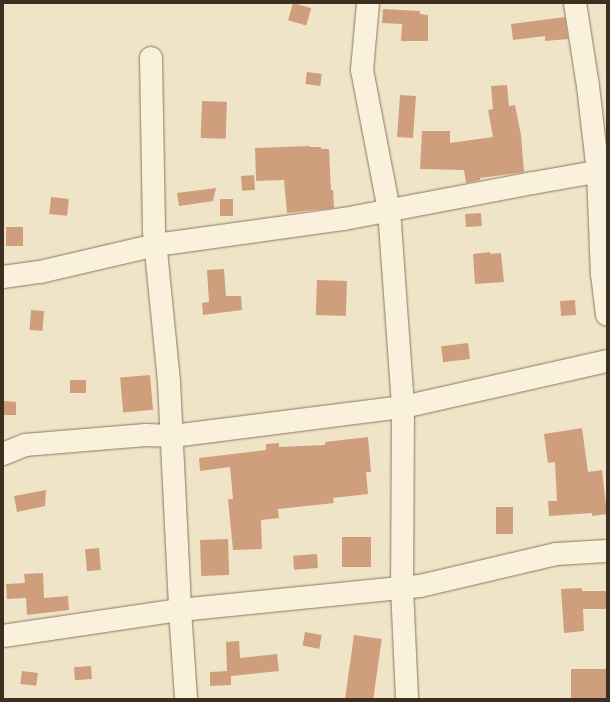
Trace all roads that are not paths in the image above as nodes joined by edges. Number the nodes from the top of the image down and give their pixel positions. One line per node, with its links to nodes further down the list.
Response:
1 (368, 3): 5 (street)
2 (574, 3): 4 (street)
3 (151, 58): 6 (street)
4 (602, 171): 5 (street); 8 (street)
5 (389, 210): 6 (street); 10 (street)
6 (156, 245): 7 (street); 11 (street)
7 (3, 277)
8 (607, 315)
9 (607, 361): 10 (street)
10 (403, 407): 11 (street); 14 (street)
11 (173, 436): 12 (street); 15 (street)
12 (3, 454)
13 (607, 551): 14 (street)
14 (402, 588): 15 (street); 18 (street)
15 (180, 610): 16 (street); 17 (street)
16 (3, 636)
17 (186, 699)
18 (407, 699)

